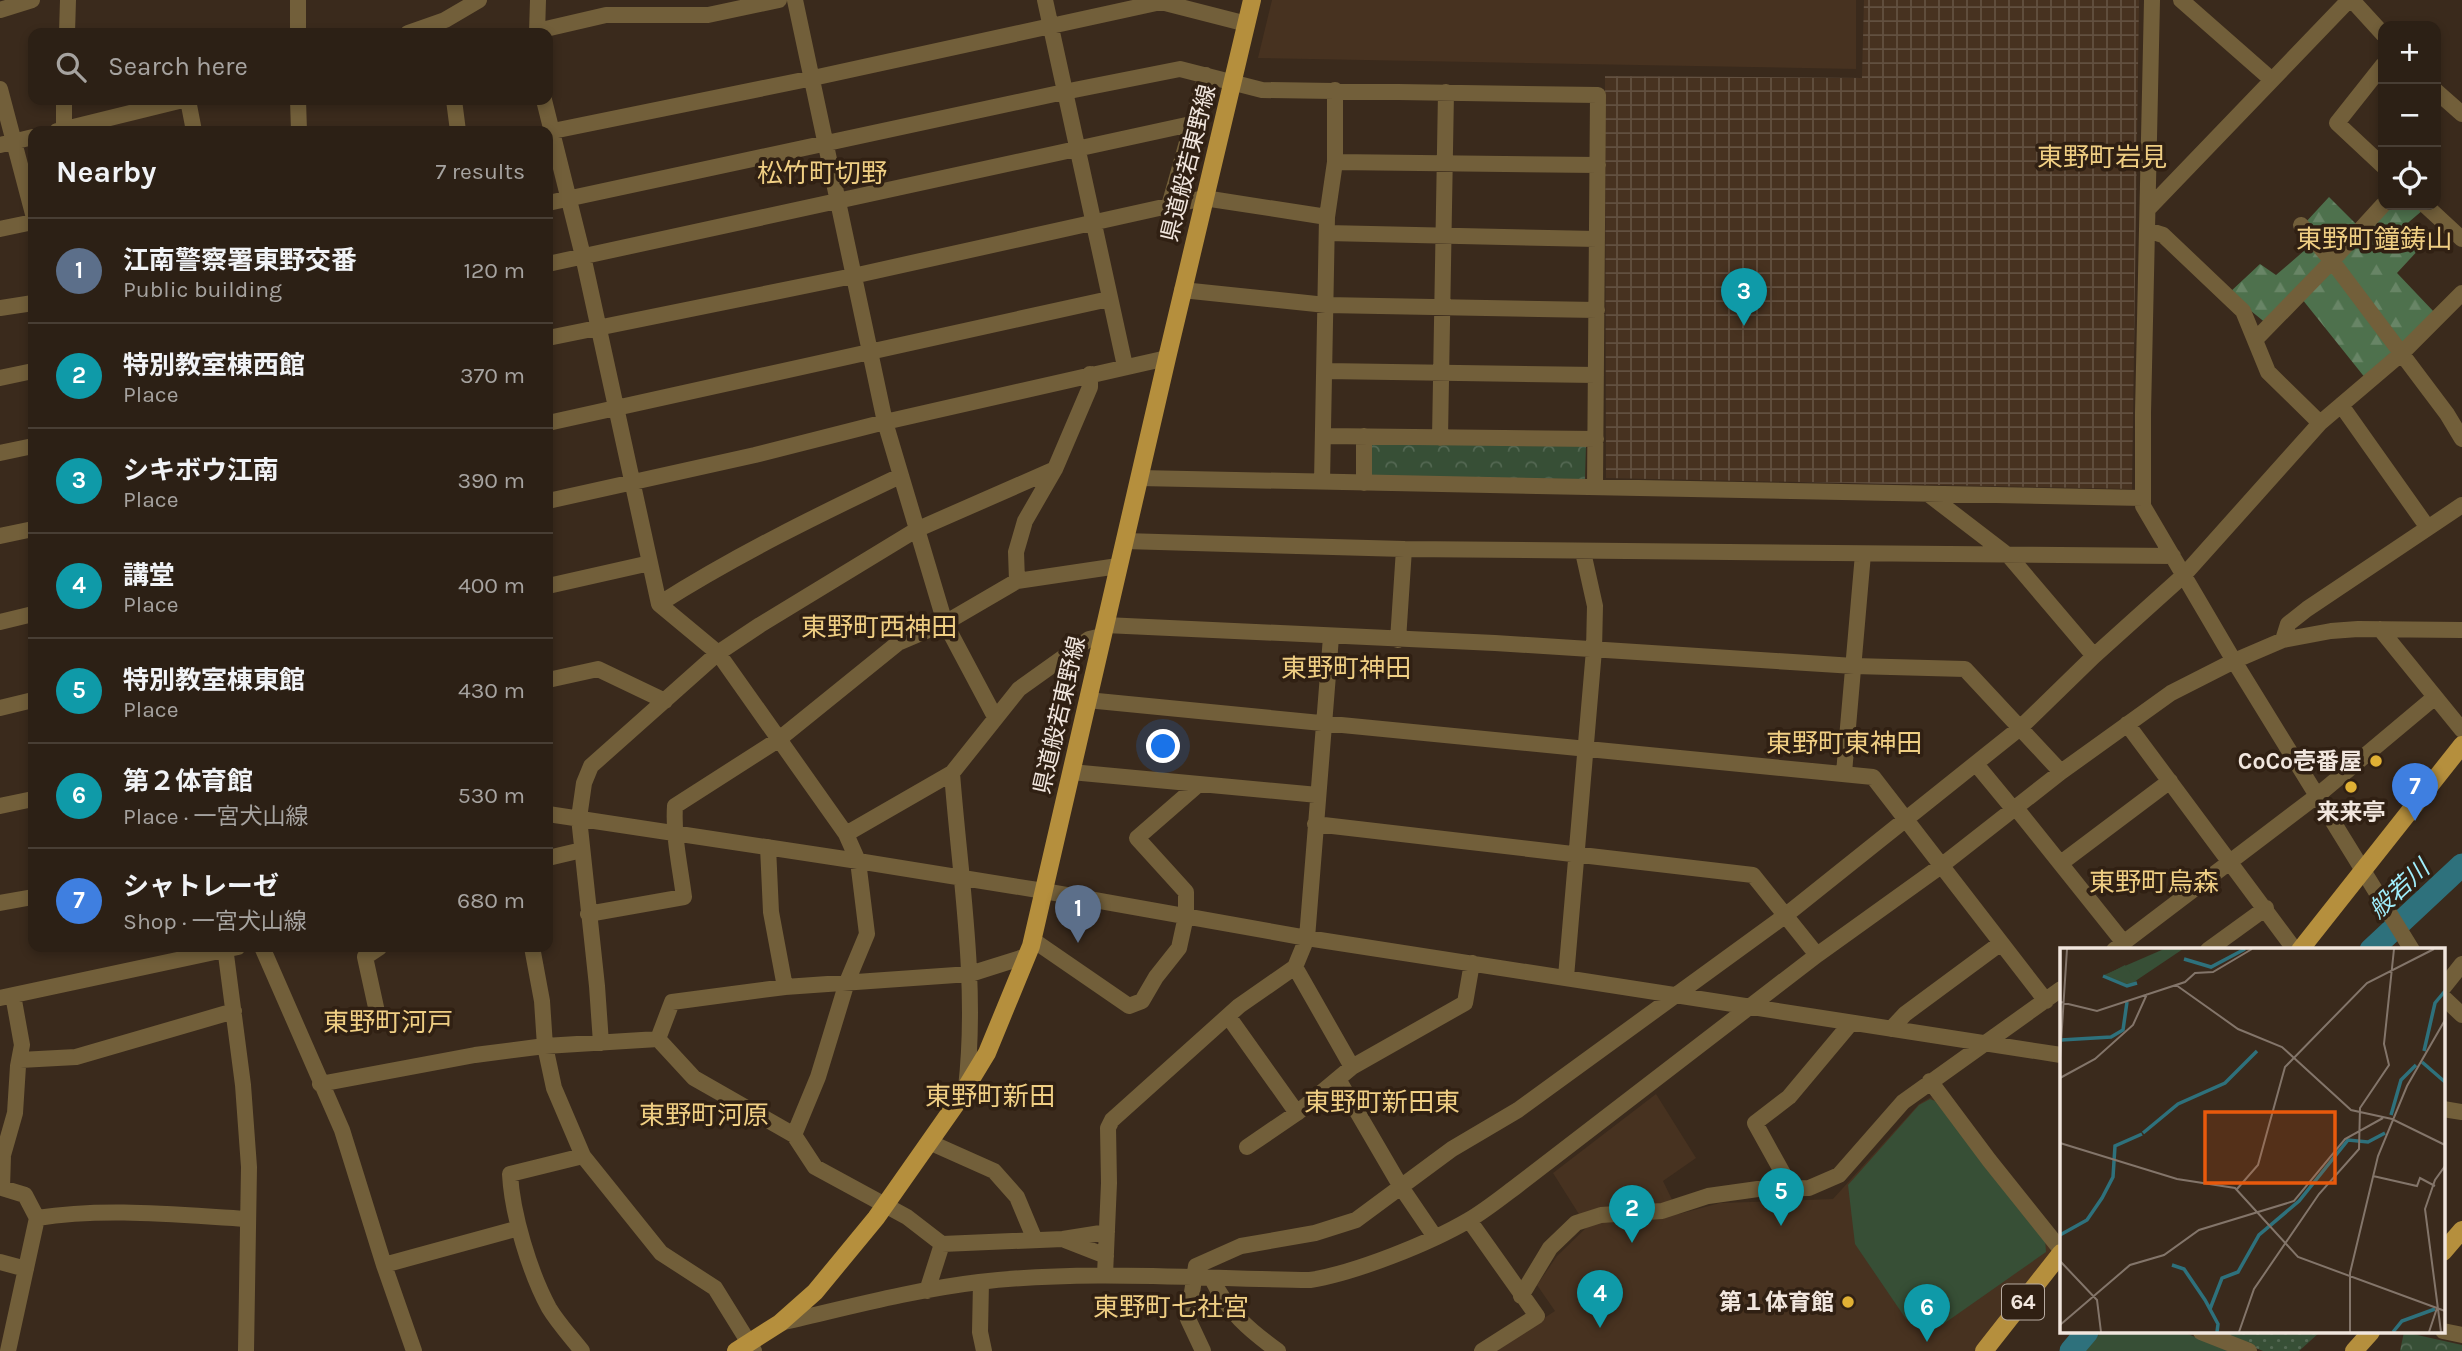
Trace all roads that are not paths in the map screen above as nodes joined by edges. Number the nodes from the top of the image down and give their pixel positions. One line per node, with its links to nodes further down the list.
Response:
1 (32, 0): 13 (street)
2 (68, 0): 17 (street)
3 (298, 0): 18 (street)
4 (479, 0): 16 (street)
5 (538, 0): 19 (street)
6 (779, 0): 20 (street)
7 (795, 0): 24 (street)
8 (1045, 0): 15 (street)
9 (1252, 0): 14 (main road, 県道般若東野線)
10 (2152, 0): 62 (street)
11 (2181, 0): 25 (street)
12 (2350, 0): 21 (street); 25 (street)
13 (0, 10)
14 (1247, 24): 15 (street); 26 (main road, 県道般若東野線)
15 (1050, 26): 24 (street); 29 (street)
16 (446, 27)
17 (67, 28)
18 (298, 28)
19 (537, 28)
20 (553, 28)
21 (2378, 29)
22 (2378, 71): 52 (street)
23 (1206, 75): 26 (street); 29 (street); 39 (street)
24 (813, 78): 46 (street); 50 (street)
25 (2272, 80): 62 (street)
26 (1233, 83): 28 (street); 56 (main road, 県道般若東野線)
27 (0, 89): 48 (street)
28 (1335, 90): 30 (street); 53 (street)
29 (1063, 92): 50 (street); 51 (street)
30 (1446, 92): 54 (street); 55 (street)
31 (2441, 95): 38 (street)
32 (63, 105): 40 (street)
33 (165, 105): 41 (street)
34 (187, 105): 42 (street)
35 (298, 105): 43 (street)
36 (455, 105): 44 (street)
37 (545, 105): 45 (street)
38 (2462, 114)
39 (1191, 124): 51 (street); 61 (street)
40 (61, 126)
41 (77, 126)
42 (193, 126)
43 (299, 126)
44 (457, 126)
45 (549, 126)
46 (553, 131)
47 (28, 138): 48 (street)
48 (7, 143): 58 (street)
49 (553, 143): 57 (street)
50 (825, 144): 57 (street); 59 (street)
51 (1077, 147): 59 (street); 66 (street)
52 (2378, 161)
53 (1335, 162): 54 (street); 67 (street)
54 (1445, 163): 55 (street); 71 (street)
55 (1598, 165): 72 (street)
56 (1204, 198): 61 (street); 67 (street); 78 (main road, 県道般若東野線)
57 (569, 199): 60 (street); 74 (street)
58 (28, 200)
59 (838, 201): 74 (street); 77 (street)
60 (553, 202)
61 (1169, 206): 66 (street)
62 (2148, 208): 70 (street)
63 (2378, 210): 75 (street)
64 (2430, 210): 73 (street)
65 (28, 223): 69 (street)
66 (1093, 223): 77 (street); 80 (street)
67 (1327, 225): 71 (street); 82 (street)
68 (2301, 225): 75 (street)
69 (0, 229)
70 (2147, 230): 88 (street); 119 (street)
71 (1444, 237): 72 (street); 83 (street)
72 (1597, 239): 85 (street)
73 (2462, 239)
74 (583, 257): 76 (street); 86 (street)
75 (2332, 261): 88 (street); 90 (street)
76 (553, 263)
77 (853, 276): 86 (street); 89 (street)
78 (1182, 290): 82 (street); 91 (main road, 県道般若東野線)
79 (2462, 293): 90 (street)
80 (1109, 299): 89 (street); 92 (street)
81 (28, 304): 84 (street)
82 (1326, 305): 83 (street); 93 (street)
83 (1442, 307): 85 (street); 95 (street)
84 (0, 308)
85 (1597, 310): 97 (street)
86 (598, 328): 87 (street); 100 (street)
87 (553, 337)
88 (2255, 340): 103 (street)
89 (870, 354): 100 (street); 102 (street)
90 (2401, 354): 99 (street); 108 (street)
91 (1167, 358): 92 (street); 113 (main road, 県道般若東野線)
92 (1125, 366): 96 (street)
93 (1325, 371): 95 (street); 104 (street)
94 (28, 372): 98 (street)
95 (1441, 372): 97 (street); 106 (street)
96 (1090, 374): 102 (street); 111 (street)
97 (1596, 375): 107 (street)
98 (0, 378)
99 (2341, 405): 103 (street); 122 (street)
100 (616, 409): 101 (street); 115 (street)
101 (553, 422)
102 (885, 422): 112 (street); 115 (street)
103 (2320, 423): 134 (street)
104 (1324, 436): 105 (street); 114 (street)
105 (1364, 436): 106 (street); 116 (street)
106 (1440, 438): 107 (street)
107 (1596, 439): 117 (street)
108 (2462, 439)
109 (28, 447): 110 (street)
110 (0, 453)
111 (1055, 469): 124 (street); 135 (street)
112 (900, 476): 124 (street); 137 (street)
113 (1139, 478): 114 (street); 126 (main road, 県道般若東野線)
114 (1322, 482): 116 (street)
115 (631, 483): 120 (street); 132 (street)
116 (1364, 483): 117 (street)
117 (1595, 487): 118 (street)
118 (1928, 494): 119 (street); 130 (street)
119 (2143, 498): 131 (street)
120 (553, 500)
121 (2462, 505): 122 (street)
122 (2428, 528): 146 (street)
123 (28, 530): 125 (street)
124 (916, 530): 140 (street); 148 (street)
125 (0, 536)
126 (1124, 541): 127 (street); 133 (main road, 県道般若東野線)
127 (1404, 549): 128 (street); 145 (street)
128 (1583, 552): 129 (street); 147 (street)
129 (1863, 554): 130 (street); 151 (street)
130 (2009, 555): 131 (street); 149 (street)
131 (2173, 556): 134 (street)
132 (650, 563): 136 (street); 137 (street)
133 (1118, 566): 135 (street); 143 (main road, 県道般若東野線)
134 (2184, 575): 149 (street); 150 (street)
135 (1017, 581): 140 (street)
136 (553, 585)
137 (659, 604): 148 (street)
138 (28, 615): 139 (street)
139 (0, 622)
140 (946, 623): 158 (street); 163 (street)
141 (2380, 629): 142 (street); 146 (street); 153 (street)
142 (2462, 630)
143 (1103, 631): 144 (street); 156 (main road, 県道般若東野線); 158 (street)
144 (1331, 637): 145 (street); 159 (street)
145 (1398, 640): 147 (street)
146 (2283, 640): 150 (street)
147 (1594, 650): 151 (street); 165 (street)
148 (718, 653): 155 (street); 163 (street)
149 (2094, 656): 161 (street)
150 (2234, 661): 160 (street); 174 (street)
151 (1854, 666): 161 (street); 170 (street)
152 (553, 679): 155 (street)
153 (2435, 697): 162 (street); 174 (street)
154 (28, 701): 157 (street)
155 (665, 701): 179 (street)
156 (1087, 701): 159 (street); 167 (main road, 県道般若東野線)
157 (0, 708)
158 (995, 717): 169 (street)
159 (1324, 722): 165 (street); 173 (street)
160 (2127, 724): 168 (street); 171 (street)
161 (2020, 728): 166 (street); 168 (street)
162 (2462, 730)
163 (778, 740): 182 (street); 183 (street)
164 (2462, 745): 192 (main road)
165 (1586, 748): 170 (street); 186 (street)
166 (1976, 764): 177 (street); 180 (street)
167 (1071, 772): 172 (street); 194 (main road, 県道般若東野線)
168 (2061, 772): 177 (street)
169 (952, 773): 183 (street); 193 (street)
170 (1844, 773): 180 (street)
171 (2170, 780): 189 (street); 190 (street)
172 (1199, 784): 173 (street); 200 (street)
173 (1318, 795): 181 (street)
174 (2318, 795): 189 (street); 192 (street)
175 (28, 800): 176 (street)
176 (0, 806)
177 (2015, 809): 190 (street); 191 (street)
178 (553, 815): 179 (street)
179 (579, 818): 182 (street); 185 (street)
180 (1906, 820): 191 (street); 199 (street)
181 (1315, 824): 186 (street); 201 (street)
182 (673, 833): 184 (street); 198 (street)
183 (846, 834): 188 (street)
184 (768, 847): 188 (street); 221 (street)
185 (582, 850): 187 (street); 198 (street)
186 (1576, 854): 199 (street); 219 (street)
187 (553, 857)
188 (859, 861): 193 (street); 220 (street)
189 (2231, 862): 197 (street); 203 (street)
190 (2061, 863): 203 (street)
191 (1941, 866): 202 (street); 214 (street)
192 (2363, 870): 207 (main road); 208 (street)
193 (960, 878): 194 (street); 218 (street)
194 (1044, 891): 200 (street); 204 (main road, 県道般若東野線)
195 (28, 898): 196 (street)
196 (0, 903)
197 (2266, 908): 205 (street); 206 (street)
198 (588, 914): 236 (street)
199 (1786, 915): 214 (street); 224 (street)
200 (1186, 916): 201 (street); 204 (street)
201 (1307, 938): 215 (street); 217 (street)
202 (2001, 943): 227 (street); 234 (street)
203 (2119, 947)
204 (1030, 948): 218 (street); 245 (main road, 県道般若東野線)
205 (2211, 948)
206 (2294, 948)
207 (2302, 948)
208 (2411, 948)
209 (208, 952): 225 (street)
210 (230, 952): 229 (street)
211 (264, 952): 244 (street)
212 (372, 952): 232 (street)
213 (533, 952): 238 (street)
214 (1817, 955): 228 (street)
215 (1472, 962): 219 (street); 241 (street)
216 (2462, 964): 222 (street)
217 (1296, 967): 231 (street); 241 (street)
218 (970, 974): 220 (street); 245 (street)
219 (1566, 976): 224 (street)
220 (847, 982): 221 (street); 249 (street)
221 (785, 987): 235 (street)
222 (2444, 987)
223 (2060, 990): 227 (street)
224 (1675, 995): 228 (street); 253 (street)
225 (7, 997): 240 (street)
226 (2444, 998): 230 (street)
227 (2046, 1000): 237 (street)
228 (1751, 1007): 233 (street); 258 (street)
229 (234, 1011): 240 (street); 257 (street)
230 (2462, 1015)
231 (1228, 1016): 248 (street); 260 (street)
232 (379, 1021)
233 (1850, 1023): 234 (street); 254 (street)
234 (1891, 1029): 237 (street)
235 (658, 1039): 236 (street); 249 (street)
236 (601, 1044): 238 (street)
237 (1987, 1044): 239 (street); 243 (street)
238 (545, 1046): 244 (street); 252 (street)
239 (2060, 1055)
240 (20, 1060): 256 (street)
241 (1352, 1067): 242 (street)
242 (1338, 1079): 248 (street); 253 (street)
243 (1930, 1081): 254 (street); 266 (street)
244 (320, 1084): 271 (street)
245 (966, 1088): 250 (main road, 県道般若東野線)
246 (2444, 1110): 247 (street)
247 (2462, 1112)
248 (1297, 1113): 251 (street)
249 (794, 1135): 255 (street)
250 (929, 1142): 255 (main road, 県道般若東野線); 264 (street)
251 (1247, 1147)
252 (583, 1156): 259 (street); 284 (street)
253 (1401, 1187): 262 (street); 274 (street)
254 (1791, 1188): 278 (street)
255 (884, 1206): 265 (street); 279 (main road, 県道般若東野線)
256 (37, 1218): 257 (street); 272 (street)
257 (248, 1219): 286 (street)
258 (1469, 1220): 262 (street); 278 (street)
259 (519, 1228): 271 (street); 288 (street)
260 (1107, 1232): 263 (street); 269 (street)
261 (2456, 1234): 267 (main road)
262 (1435, 1237): 275 (street)
263 (1063, 1239): 264 (street); 269 (street)
264 (1035, 1240): 265 (street)
265 (942, 1244): 277 (street)
266 (2060, 1251)
267 (2444, 1251)
268 (2060, 1253): 293 (main road, 64)
269 (1106, 1256): 273 (street)
270 (0, 1262): 272 (street)
271 (384, 1265): 287 (street)
272 (26, 1269): 285 (street)
273 (1105, 1275): 274 (street); 276 (street)
274 (1193, 1278): 275 (street); 290 (street)
275 (1212, 1279): 291 (street)
276 (981, 1282): 277 (street); 289 (street)
277 (927, 1291): 279 (street)
278 (1521, 1296): 292 (street)
279 (780, 1323): 284 (main road, 県道般若東野線)
280 (2444, 1331): 283 (street)
281 (2206, 1334): 294 (street)
282 (2369, 1334): 295 (main road)
283 (2462, 1335)
284 (746, 1348)
285 (8, 1351)
286 (246, 1351)
287 (414, 1351)
288 (582, 1351)
289 (984, 1351)
290 (1203, 1351)
291 (1278, 1351)
292 (1482, 1351)
293 (1984, 1351)
294 (2249, 1351)
295 (2354, 1351)

